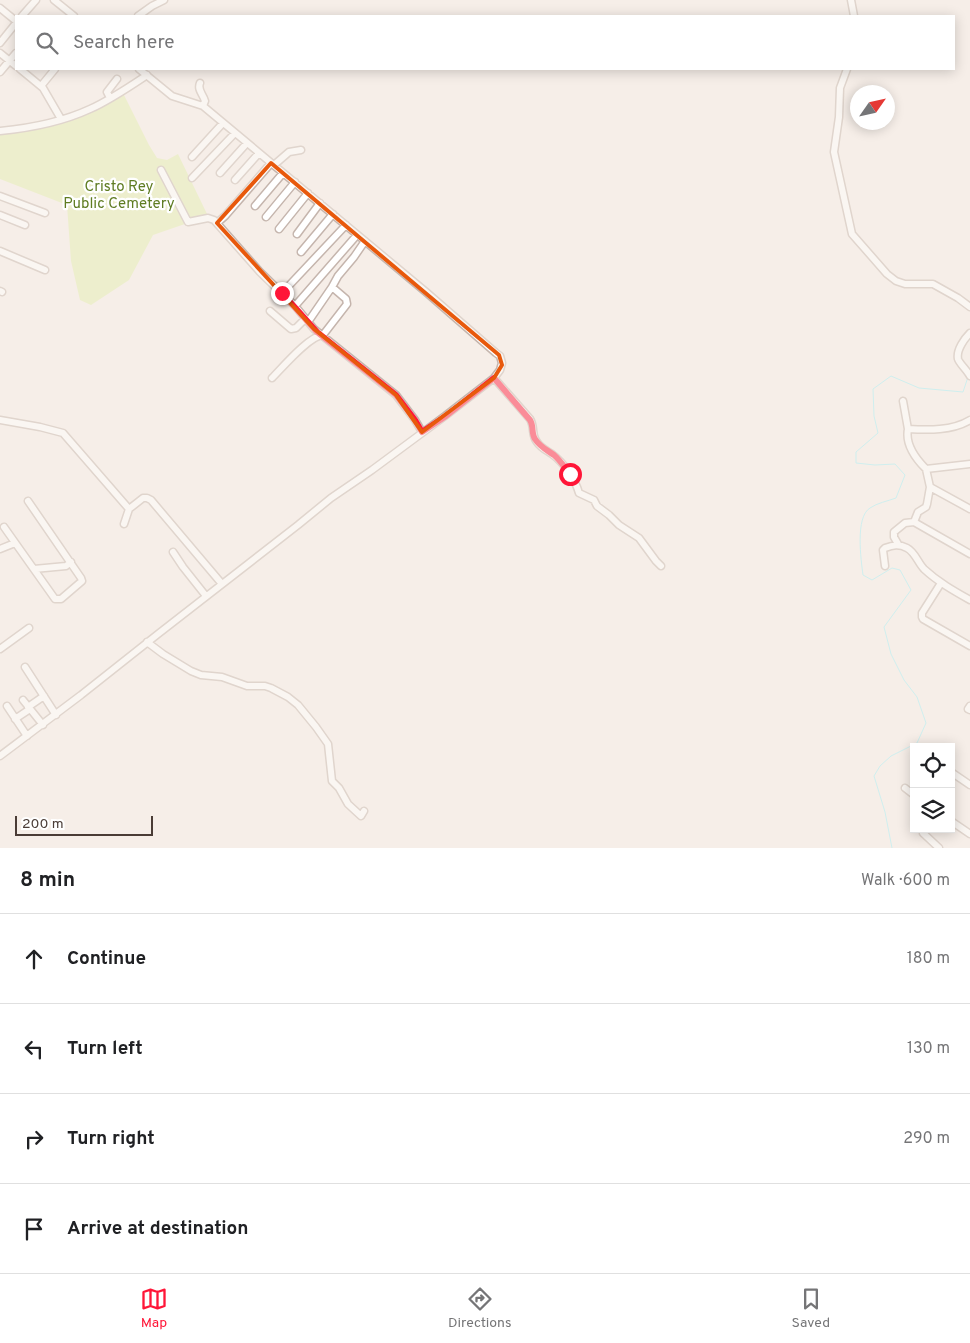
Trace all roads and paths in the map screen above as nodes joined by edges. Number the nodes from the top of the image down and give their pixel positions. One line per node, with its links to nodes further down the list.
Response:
1 (36, 0): 6 (street)
2 (164, 0): 8 (street)
3 (851, 0): 9 (street)
4 (57, 1): 7 (street)
5 (1, 11): 10 (street)
6 (23, 15)
7 (73, 15)
8 (139, 15)
9 (854, 15)
10 (15, 21)
11 (15, 23): 12 (street)
12 (0, 43)
13 (0, 53): 15 (street)
14 (15, 54): 15 (street)
15 (10, 60): 16 (street); 21 (street)
16 (15, 65)
17 (21, 70): 25 (street)
18 (53, 70): 25 (street)
19 (140, 70): 22 (street)
20 (846, 70): 66 (street)
21 (0, 72)
22 (147, 75): 26 (street); 27 (street)
23 (117, 79): 26 (street)
24 (200, 83): 27 (street)
25 (41, 86): 28 (street)
26 (110, 98): 28 (street)
27 (203, 106): 29 (street)
28 (61, 119): 30 (street)
29 (223, 123): 31 (street); 33 (street)
30 (0, 131)
31 (234, 133): 32 (street); 37 (street)
32 (247, 143): 35 (street); 40 (street)
33 (198, 150): 36 (street); 37 (street)
34 (301, 150): 38 (street)
35 (259, 153): 38 (street); 43 (street)
36 (192, 157)
37 (209, 160): 42 (street)
38 (272, 164): 41 (street); 53 (street)
39 (161, 170): 53 (street)
40 (220, 173)
41 (283, 173): 44 (street); 48 (street)
42 (192, 178)
43 (235, 180)
44 (295, 182): 45 (street); 52 (street)
45 (308, 193): 47 (street); 56 (street)
46 (0, 196): 49 (street)
47 (320, 203): 50 (street); 57 (street)
48 (255, 206)
49 (45, 213)
50 (333, 214): 55 (street); 61 (street)
51 (0, 215): 54 (street)
52 (266, 217)
53 (217, 223): 64 (street)
54 (25, 225)
55 (346, 225): 58 (street); 64 (street)
56 (279, 229)
57 (297, 234)
58 (357, 235): 59 (street); 65 (street)
59 (365, 241): 63 (street); 73 (street)
60 (0, 251): 62 (street)
61 (301, 252)
62 (46, 270)
63 (332, 287): 68 (street); 70 (street)
64 (282, 293): 65 (street)
65 (295, 306): 68 (street)
66 (970, 307)
67 (270, 311): 68 (street)
68 (306, 320): 70 (street)
69 (970, 333): 71 (street)
70 (322, 335): 72 (street); 78 (street)
71 (969, 373)
72 (272, 378)
73 (494, 378): 78 (street); 94 (street)
74 (903, 401): 77 (street)
75 (0, 420): 83 (street)
76 (970, 420): 77 (street)
77 (908, 429): 80 (street)
78 (422, 432): 98 (street)
79 (970, 464): 80 (street)
80 (926, 470): 81 (street)
81 (930, 487): 84 (street); 85 (street)
82 (28, 501): 93 (street)
83 (129, 509): 86 (street); 98 (street)
84 (970, 509)
85 (914, 522): 89 (street); 92 (street)
86 (124, 524)
87 (4, 527): 88 (street)
88 (15, 543): 90 (street); 96 (street)
89 (898, 544): 95 (street); 97 (street)
90 (0, 549)
91 (174, 552): 99 (street)
92 (970, 554)
93 (71, 562): 96 (street); 96 (street)
94 (661, 566)
95 (885, 566)
96 (34, 569)
97 (941, 583): 100 (street); 103 (street)
98 (222, 584): 99 (street)
99 (206, 596): 102 (street)
100 (970, 600)
101 (29, 628): 104 (street)
102 (147, 642): 112 (street); 122 (street)
103 (970, 646)
104 (0, 649)
105 (25, 667): 106 (street)
106 (44, 696): 110 (street); 112 (street)
107 (23, 700): 110 (street)
108 (7, 706): 113 (street)
109 (970, 706): 111 (street)
110 (29, 708): 113 (street); 114 (street)
111 (970, 710)
112 (56, 715): 114 (street)
113 (15, 719): 115 (street)
114 (42, 725): 115 (street)
115 (27, 736): 117 (street)
116 (0, 746): 117 (street)
117 (2, 754)
118 (955, 775): 119 (street)
119 (970, 785)
120 (905, 788): 121 (street)
121 (910, 792)
122 (364, 811)
123 (955, 824): 125 (street)
124 (923, 833): 126 (street)
125 (970, 834)
126 (939, 848)

